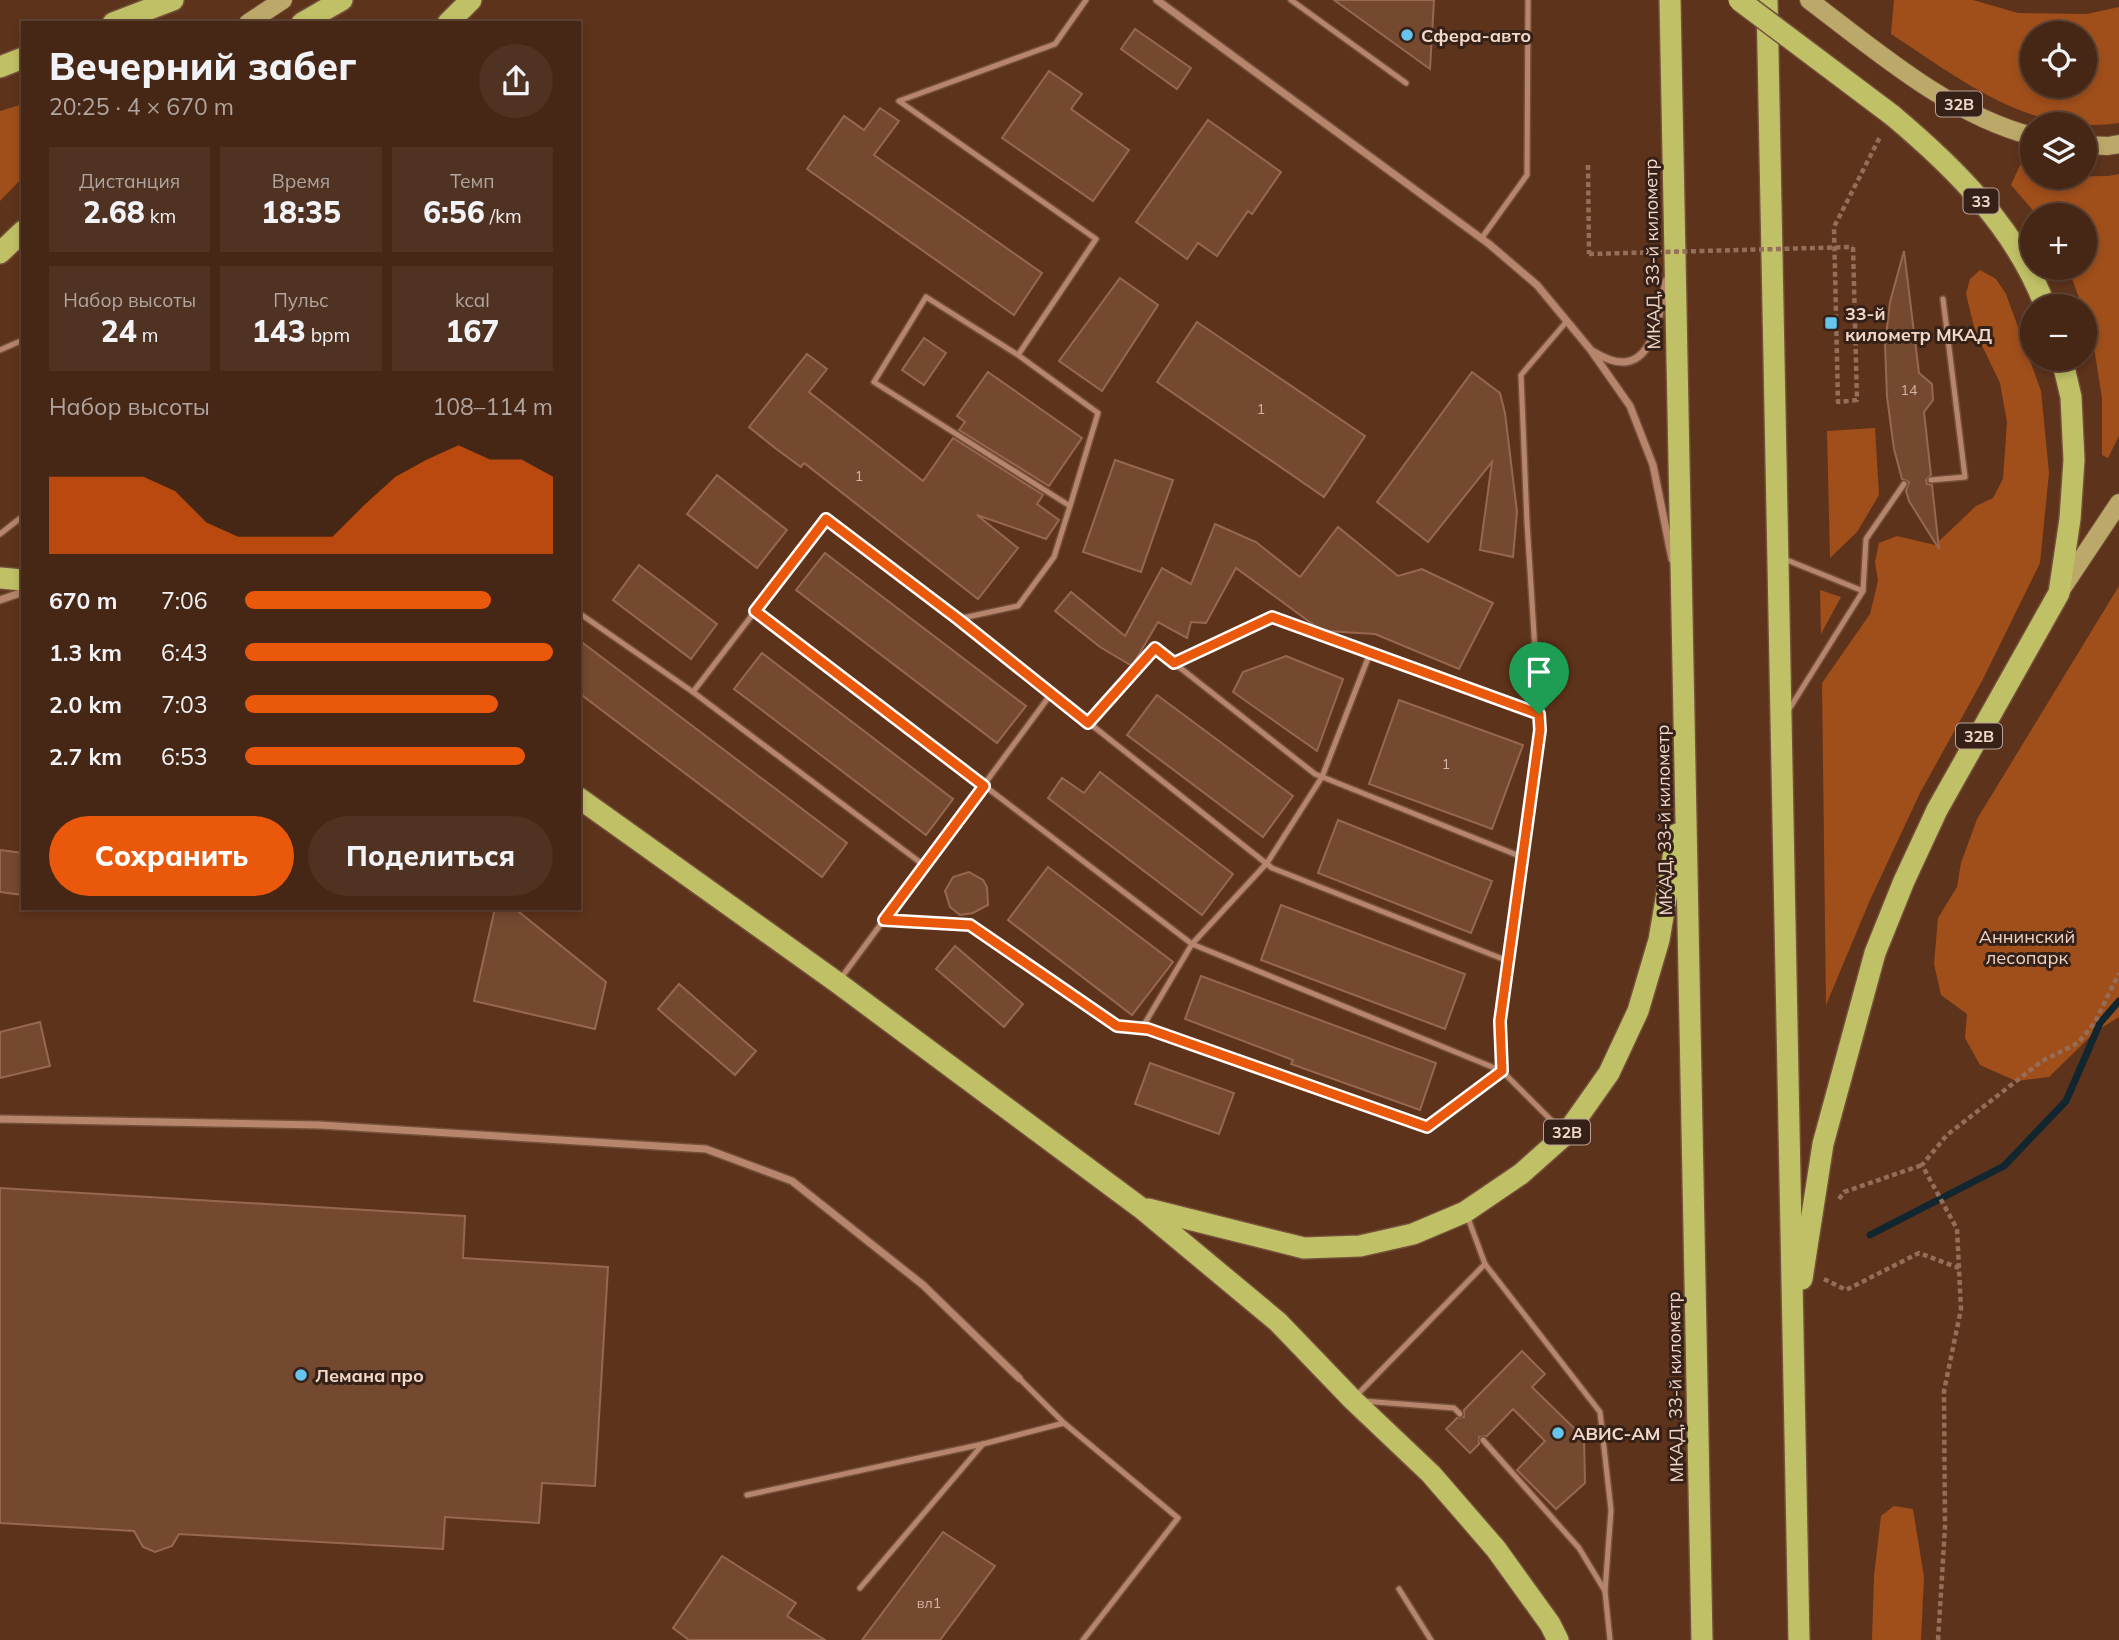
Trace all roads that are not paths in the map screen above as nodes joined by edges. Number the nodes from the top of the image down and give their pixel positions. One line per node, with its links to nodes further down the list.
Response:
1 (173, 0): 13 (highway)
2 (283, 0): 14 (main road)
3 (342, 0): 15 (highway)
4 (471, 0): 16 (highway)
5 (1086, 0): 33 (lane)
6 (1157, 0): 25 (street)
7 (1291, 0): 19 (lane)
8 (1528, 0): 25 (lane)
9 (1670, 0): 23 (highway, МКАД, 33-й километр)
10 (1739, 0): 27 (highway, 33, bridge)
11 (1767, 0): 41 (highway)
12 (1809, 0): 20 (main road, 32B)
13 (118, 21)
14 (251, 21)
15 (305, 21)
16 (449, 21)
17 (21, 59): 18 (highway)
18 (0, 67)
19 (1406, 83)
20 (2020, 131)
21 (2119, 144): 22 (main road)
22 (2097, 146)
23 (1674, 186): 31 (street); 51 (highway, МКАД, 33-й километр)
24 (21, 233): 26 (highway)
25 (1481, 239): 29 (street)
26 (0, 253)
27 (2040, 294)
28 (1943, 299): 35 (lane)
29 (1567, 321): 31 (street); 57 (lane)
30 (21, 341): 32 (lane)
31 (1590, 349): 51 (street)
32 (0, 350)
33 (1018, 355): 38 (lane); 38 (lane)
34 (2065, 371): 46 (highway)
35 (1931, 480)
36 (1904, 484): 44 (lane)
37 (2119, 503): 46 (main road, 32B)
38 (1070, 506): 50 (lane)
39 (21, 518): 40 (lane)
40 (0, 534)
41 (1777, 556): 44 (lane); 59 (highway)
42 (0, 578): 43 (highway)
43 (21, 580)
44 (1863, 591): 59 (lane)
45 (21, 593): 47 (street)
46 (2059, 593): 77 (highway, 32B)
47 (0, 600)
48 (755, 611): 50 (lane); 54 (lane); 61 (lane)
49 (581, 614): 54 (lane)
50 (958, 619): 56 (lane)
51 (1683, 631): 55 (highway, МКАД, 33-й километр)
52 (1370, 653): 53 (lane); 57 (lane); 60 (lane)
53 (1174, 663): 58 (lane); 60 (lane)
54 (693, 692): 65 (lane)
55 (1684, 692): 73 (highway, 32B); 93 (highway, МКАД, 33-й километр)
56 (1051, 694): 58 (lane); 61 (lane)
57 (1539, 714): 63 (lane)
58 (1088, 723): 64 (lane)
59 (1781, 723): 77 (highway)
60 (1322, 777): 63 (lane); 64 (lane)
61 (984, 786): 65 (lane); 67 (lane)
62 (581, 799): 69 (highway)
63 (1522, 857): 68 (lane)
64 (1267, 863): 67 (lane); 68 (lane)
65 (925, 866): 66 (lane)
66 (884, 920): 69 (lane); 70 (lane)
67 (1192, 944): 70 (lane); 71 (lane)
68 (1508, 961): 71 (lane)
69 (838, 983): 74 (highway)
70 (1142, 1028): 71 (lane)
71 (1502, 1071): 73 (lane)
72 (0, 1119): 78 (street)
73 (1566, 1134): 75 (highway, 32B)
74 (1141, 1208): 75 (highway, 32B); 79 (highway)
75 (1465, 1212): 76 (lane)
76 (1485, 1264): 79 (lane); 87 (lane)
77 (1793, 1375): 94 (highway)
78 (1019, 1378): 81 (lane)
79 (1353, 1400): 80 (lane); 91 (highway)
80 (1460, 1415)
81 (1064, 1423): 83 (lane); 88 (lane)
82 (1483, 1440): 87 (lane)
83 (983, 1444): 84 (lane); 85 (lane)
84 (747, 1495)
85 (860, 1588)
86 (1399, 1589): 90 (lane)
87 (1605, 1591): 92 (lane)
88 (1085, 1637): 89 (lane)
89 (1094, 1640)
90 (1432, 1640)
91 (1558, 1640)
92 (1610, 1640)
93 (1702, 1640)
94 (1798, 1640)

